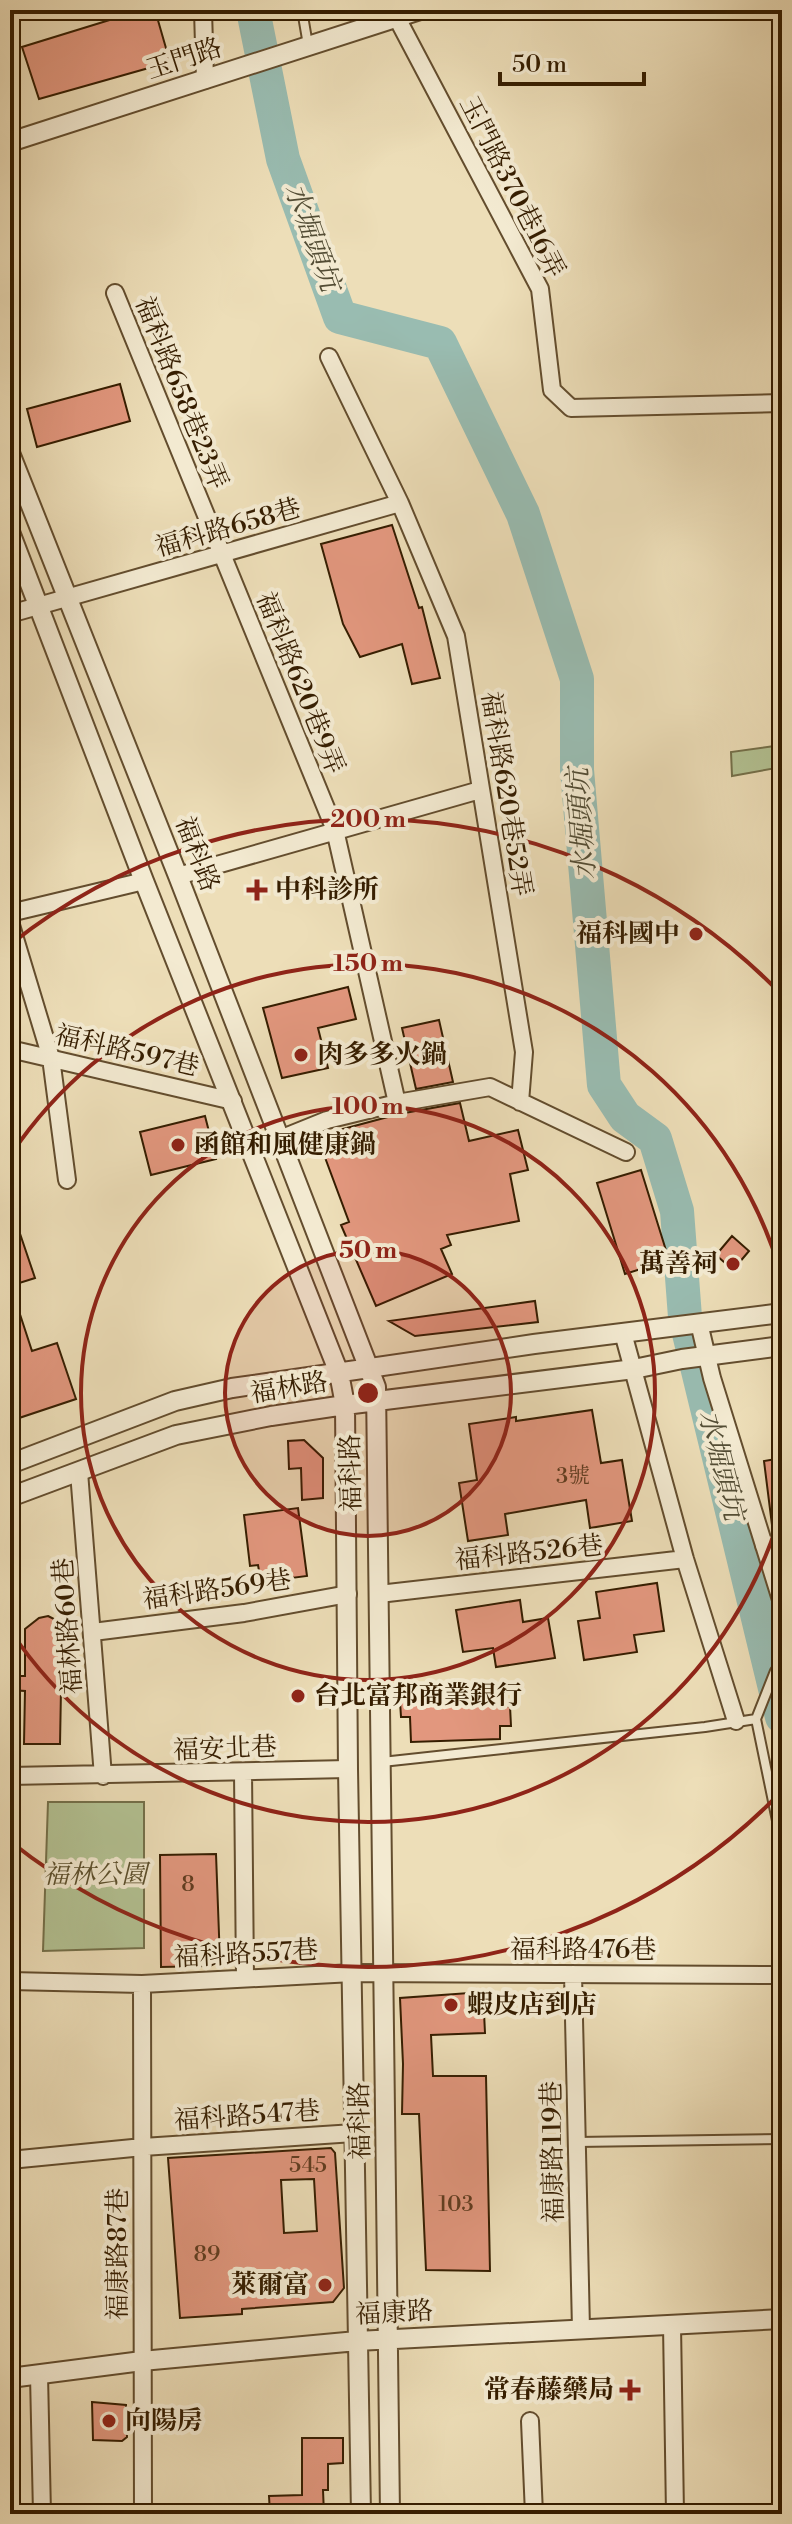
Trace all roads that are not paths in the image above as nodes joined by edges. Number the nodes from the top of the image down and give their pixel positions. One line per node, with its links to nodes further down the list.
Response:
1 (203, 10): 6 (street)
2 (302, 10): 5 (lane)
3 (420, 10): 4 (street, 玉門路)
4 (397, 18): 5 (street, 玉門路); 10 (street, 玉門路370巷16弄)
5 (300, 49): 6 (street, 玉門路)
6 (205, 80): 7 (street, 玉門路)
7 (10, 142)
8 (115, 293): 14 (street, 福科路658巷23弄)
9 (329, 357): 12 (street, 福科路620巷52弄)
10 (782, 403)
11 (10, 453): 15 (street, 福科路)
12 (400, 503): 14 (street, 福科路658巷); 18 (street, 福科路620巷52弄)
13 (10, 532): 16 (street, 福科路)
14 (221, 555): 15 (street, 福科路658巷); 19 (street, 福科路620巷9弄)
15 (68, 598): 16 (street, 福科路658巷); 20 (street, 福科路)
16 (39, 606): 17 (street, 福科路658巷); 21 (street, 福科路)
17 (10, 614)
18 (480, 790): 19 (street); 27 (street, 福科路620巷52弄)
19 (335, 830): 20 (street); 28 (street, 福科路620巷9弄)
20 (178, 876): 29 (street, 福科路)
21 (144, 881): 22 (street); 26 (street, 福科路)
22 (10, 913)
23 (10, 922): 25 (street)
24 (10, 1049): 25 (street, 福科路597巷)
25 (51, 1058): 26 (street, 福科路597巷); 31 (street)
26 (233, 1101): 39 (street, 福科路)
27 (520, 1102): 28 (street); 30 (street)
28 (397, 1103): 29 (street)
29 (280, 1139): 37 (street, 福科路)
30 (626, 1152)
31 (67, 1180)
32 (782, 1313): 33 (street)
33 (699, 1323): 34 (street, 福林路); 36 (street)
34 (623, 1333): 37 (street, 福林路); 38 (street)
35 (782, 1346): 36 (street)
36 (707, 1355): 38 (street, 福林路); 46 (street)
37 (368, 1368): 39 (street, 福林路); 40 (street, 福科路)
38 (634, 1369): 40 (street, 福林路); 47 (street)
39 (339, 1373): 41 (street, 福科路); 42 (street, 福林路)
40 (376, 1402): 41 (street, 福林路); 49 (street, 福科路)
41 (345, 1405): 43 (street, 福林路); 48 (street, 福科路)
42 (10, 1464)
43 (79, 1472): 44 (street, 福林路); 51 (street, 福林路60巷)
44 (10, 1497)
45 (782, 1543): 46 (street)
46 (764, 1546): 50 (street)
47 (685, 1559): 49 (street, 福科路526巷); 54 (street)
48 (348, 1594): 51 (street, 福科路569巷); 56 (street, 福科路)
49 (379, 1594): 55 (street, 福科路)
50 (782, 1603)
51 (93, 1632): 59 (street, 福林路60巷)
52 (782, 1668): 53 (lane)
53 (756, 1719): 54 (lane); 60 (lane)
54 (736, 1721): 55 (lane)
55 (381, 1762): 62 (street, 福科路)
56 (348, 1769): 57 (street, 福安北巷); 61 (street, 福科路)
57 (243, 1772): 59 (street, 福安北巷); 65 (street)
58 (10, 1776): 59 (street, 福安北巷)
59 (103, 1776)
60 (782, 1845)
61 (353, 1973): 62 (street, 福科路557巷); 65 (street, 福科路557巷); 68 (street, 福科路)
62 (384, 1973): 63 (street, 福科路476巷); 76 (street, 福科路)
63 (573, 1974): 64 (street, 福科路476巷); 70 (street, 福康路119巷)
64 (782, 1975)
65 (245, 1978): 67 (street, 福科路557巷)
66 (10, 1981): 67 (street, 福科路557巷)
67 (142, 1984): 71 (street, 福康路87巷)
68 (354, 2133): 71 (street, 福科路547巷); 77 (street, 福科路)
69 (782, 2139): 70 (lane)
70 (577, 2142): 75 (street, 福康路119巷)
71 (143, 2147): 72 (street, 福科路547巷); 78 (street, 福康路87巷)
72 (10, 2160)
73 (782, 2319): 74 (street, 福康路)
74 (672, 2325): 75 (street, 福康路); 87 (street)
75 (581, 2329): 76 (street, 福康路)
76 (388, 2339): 77 (street, 福康路); 85 (street, 福科路)
77 (357, 2341): 78 (street, 福康路); 84 (street, 福科路)
78 (142, 2361): 79 (street, 福康路); 83 (street, 福康路87巷)
79 (39, 2375): 80 (street, 福康路); 82 (street)
80 (10, 2378)
81 (530, 2421): 86 (street)
82 (42, 2514)
83 (143, 2514)
84 (361, 2514)
85 (390, 2514)
86 (534, 2514)
87 (675, 2514)

